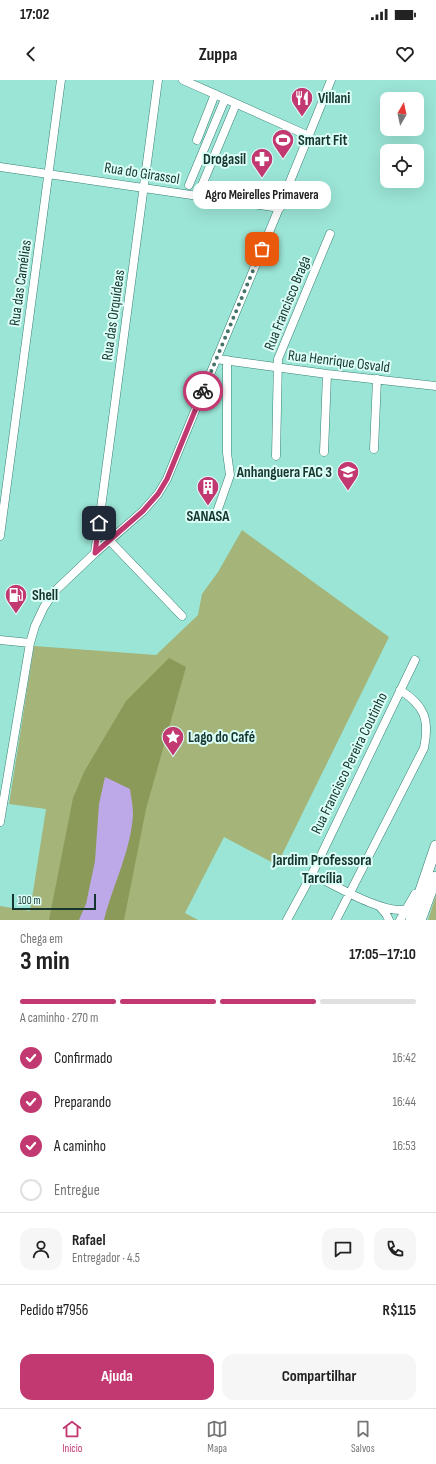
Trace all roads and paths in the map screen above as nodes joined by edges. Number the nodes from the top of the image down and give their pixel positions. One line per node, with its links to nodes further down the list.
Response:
1 (62, 80): 11 (street, Rua das Camélias)
2 (158, 80): 14 (street, Rua das Orquídeas)
3 (183, 80): 5 (street)
4 (331, 80): 8 (street)
5 (215, 94): 6 (street); 9 (street)
6 (225, 99): 7 (street); 12 (street)
7 (236, 104): 8 (street); 13 (street)
8 (309, 136): 15 (street)
9 (197, 140)
10 (0, 166): 11 (street, Rua do Girassol)
11 (49, 173): 14 (street, Rua do Girassol); 27 (street, Rua das Camélias)
12 (189, 185)
13 (202, 185)
14 (144, 188): 15 (street, Rua do Girassol); 29 (street, Rua das Orquídeas)
15 (280, 208): 17 (street)
16 (330, 234): 19 (street, Rua Francisco Braga)
17 (216, 359): 18 (street, Rua Henrique Osvald); 28 (street)
18 (227, 360): 19 (street, Rua Henrique Osvald); 26 (street)
19 (278, 367): 20 (street, Rua Henrique Osvald); 25 (street, Rua Francisco Braga)
20 (327, 374): 21 (street, Rua Henrique Osvald); 24 (street)
21 (376, 379): 22 (street, Rua Henrique Osvald); 23 (street)
22 (436, 386)
23 (374, 449)
24 (324, 452)
25 (276, 456)
26 (217, 512)
27 (0, 536)
28 (109, 540): 29 (street); 30 (street)
29 (95, 553): 32 (street)
30 (182, 616)
31 (0, 640): 32 (street)
32 (30, 643): 35 (street)
33 (415, 660): 34 (street, Rua Francisco Pereira Coutinho)
34 (400, 690): 39 (street, Rua Francisco Pereira Coutinho); 41 (street)
35 (1, 804): 36 (street)
36 (0, 822)
37 (436, 846): 38 (highway)
38 (432, 859): 43 (street); 48 (highway)
39 (312, 874): 41 (street); 44 (street, Rua Francisco Pereira Coutinho)
40 (436, 877): 49 (highway)
41 (350, 893): 42 (street); 45 (street)
42 (380, 907): 43 (street); 46 (street)
43 (407, 909): 47 (street)
44 (287, 920)
45 (336, 920)
46 (389, 920)
47 (400, 920)
48 (411, 920)
49 (420, 920)

